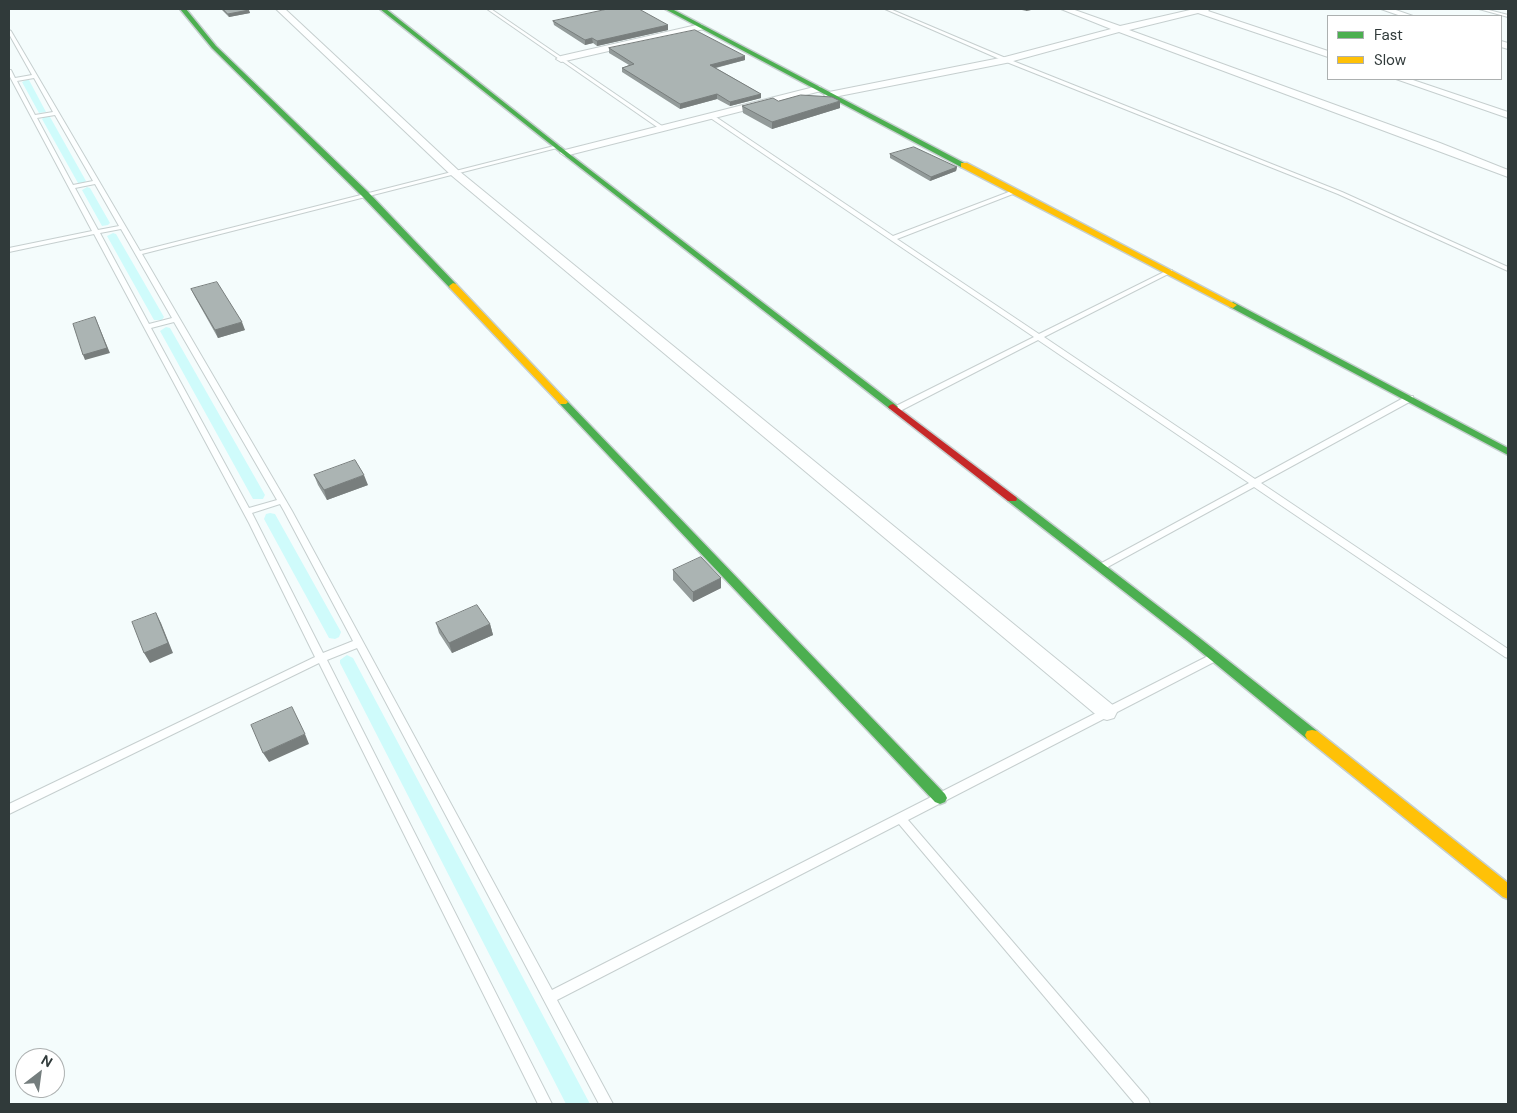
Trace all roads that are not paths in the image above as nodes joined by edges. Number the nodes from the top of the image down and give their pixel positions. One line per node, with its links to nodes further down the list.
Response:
1 (183, 9): 36 (street)
2 (280, 9): 31 (street)
3 (383, 9): 30 (street)
4 (488, 9): 17 (lane)
5 (668, 9): 13 (street)
6 (887, 9): 18 (lane)
7 (1065, 9): 14 (street)
8 (1199, 9): 14 (street); 16 (street)
9 (1385, 9): 11 (street)
10 (1481, 9): 12 (lane)
11 (1406, 15)
12 (1508, 16)
13 (701, 27): 17 (street); 23 (street)
14 (1120, 28): 18 (street); 32 (street)
15 (9, 31): 20 (lane)
16 (1327, 54)
17 (562, 59): 29 (lane)
18 (1006, 60): 24 (street); 42 (lane)
19 (9, 71): 21 (lane)
20 (35, 76): 21 (lane); 25 (lane)
21 (14, 80): 28 (lane)
22 (1404, 80): 26 (street)
23 (818, 89): 24 (street); 27 (street)
24 (829, 94): 35 (street)
25 (56, 113): 28 (lane); 33 (lane)
26 (1508, 115)
27 (711, 116): 29 (street); 39 (lane)
28 (33, 117): 34 (lane)
29 (662, 128): 30 (street)
30 (561, 150): 31 (lane); 48 (street)
31 (455, 173): 36 (lane); 58 (street)
32 (1508, 174)
33 (97, 182): 34 (lane); 37 (lane)
34 (71, 187): 38 (lane)
35 (1016, 191): 39 (lane); 43 (street)
36 (366, 195): 41 (lane); 59 (street)
37 (122, 226): 38 (lane); 41 (lane)
38 (96, 232): 40 (lane); 45 (lane)
39 (893, 238): 46 (lane)
40 (9, 250)
41 (138, 253): 44 (lane)
42 (1508, 270)
43 (1170, 271): 46 (lane); 47 (street)
44 (176, 319): 45 (lane); 51 (lane)
45 (147, 327): 52 (lane)
46 (1040, 337): 48 (lane); 50 (lane)
47 (1410, 398): 49 (street); 50 (lane)
48 (897, 409): 53 (street)
49 (1508, 452)
50 (1256, 482): 53 (lane); 55 (lane)
51 (282, 501): 52 (lane); 54 (lane)
52 (247, 512): 57 (lane)
53 (1101, 567): 56 (street)
54 (359, 643): 57 (lane); 63 (lane)
55 (1508, 654)
56 (1215, 657): 58 (lane); 62 (street)
57 (320, 658): 60 (lane); 64 (lane)
58 (1107, 712): 59 (lane)
59 (940, 798): 61 (lane)
60 (9, 809)
61 (900, 818): 63 (lane); 66 (lane)
62 (1508, 892)
63 (549, 998): 65 (lane)
64 (545, 1104)
65 (606, 1104)
66 (1143, 1104)

